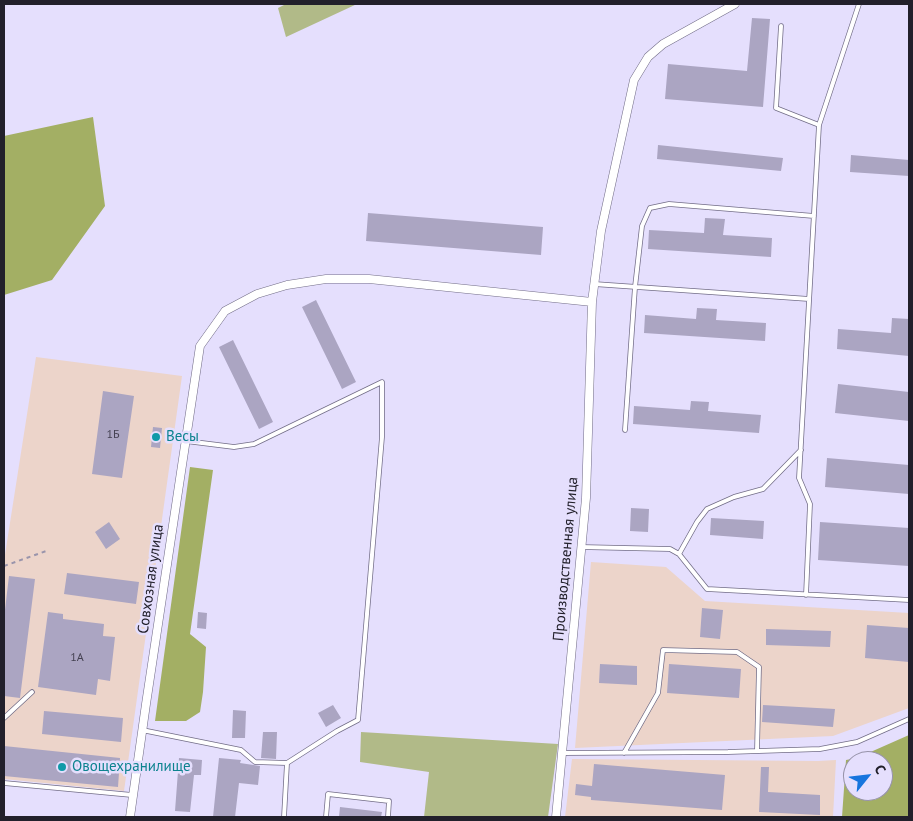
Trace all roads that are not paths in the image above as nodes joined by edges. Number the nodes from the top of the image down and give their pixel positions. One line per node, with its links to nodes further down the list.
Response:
1 (735, 4): 6 (street, Производственная улица)
2 (859, 4): 4 (lane)
3 (781, 26): 4 (lane)
4 (819, 125): 5 (lane)
5 (814, 216): 7 (lane); 8 (lane)
6 (594, 284): 7 (lane); 9 (street, Производственная улица)
7 (635, 287): 8 (lane); 10 (lane)
8 (809, 299): 12 (lane)
9 (592, 302): 11 (street, Совхозная улица); 13 (street, Производственная улица)
10 (625, 430)
11 (186, 440): 20 (street, Совхозная улица); 24 (lane)
12 (801, 450): 14 (lane); 15 (lane)
13 (580, 547): 14 (lane); 22 (street, Производственная улица)
14 (679, 554): 15 (lane)
15 (806, 595): 16 (lane)
16 (909, 600)
17 (32, 692): 18 (lane)
18 (4, 718)
19 (909, 719): 21 (lane)
20 (142, 730): 24 (lane); 26 (street, Совхозная улица)
21 (757, 751): 23 (lane); 23 (lane)
22 (562, 753): 23 (lane); 31 (street, Производственная улица)
23 (624, 753)
24 (287, 763): 28 (lane)
25 (4, 783): 26 (lane)
26 (132, 795): 27 (street, Совхозная улица)
27 (130, 817)
28 (284, 817)
29 (326, 817): 30 (lane)
30 (388, 817)
31 (556, 817)

